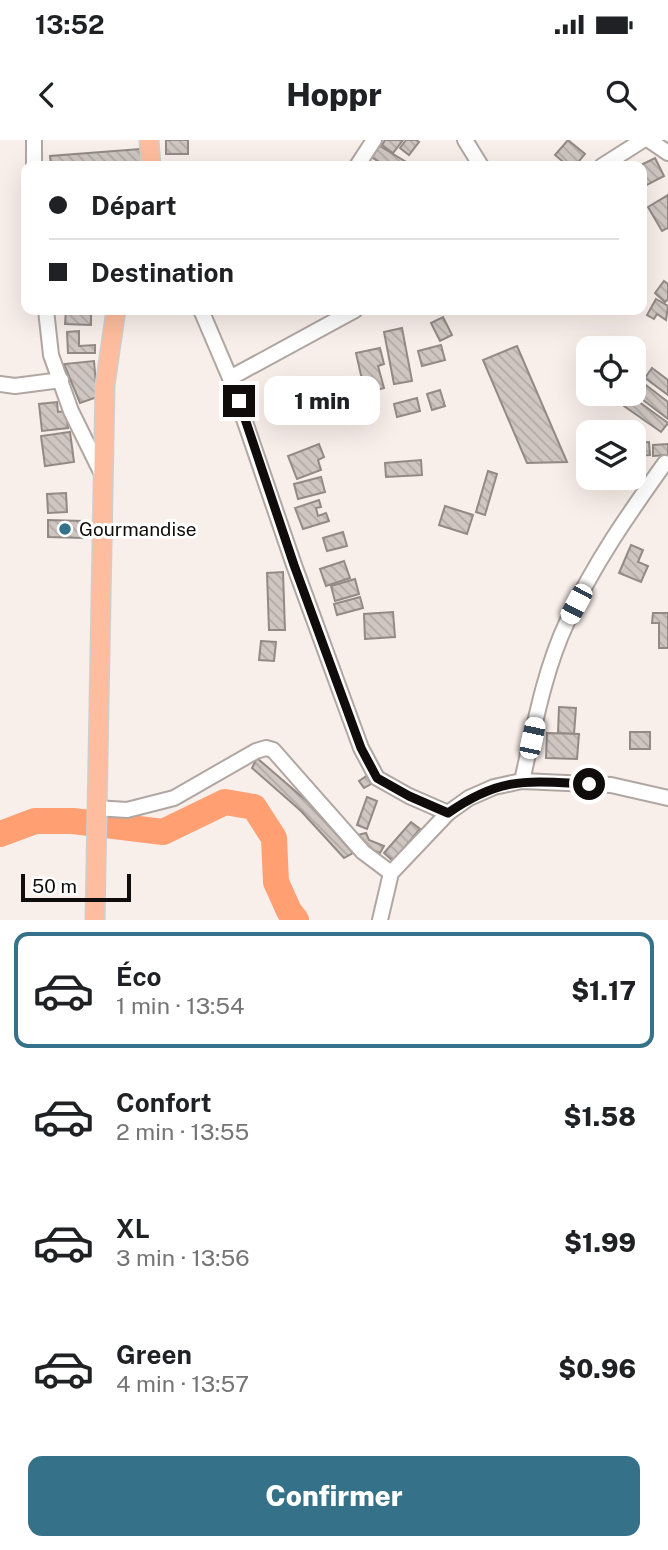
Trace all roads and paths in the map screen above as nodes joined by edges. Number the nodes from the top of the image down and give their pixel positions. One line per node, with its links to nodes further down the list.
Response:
1 (34, 140): 8 (street)
2 (149, 140): 9 (main road)
3 (374, 140): 10 (street)
4 (465, 140): 11 (street)
5 (643, 140): 12 (street)
6 (649, 140): 7 (street)
7 (668, 153)
8 (34, 161)
9 (151, 161)
10 (360, 161)
11 (478, 161)
12 (610, 161)
13 (47, 315): 18 (street)
14 (115, 315): 21 (main road)
15 (203, 315): 17 (street)
16 (346, 315): 17 (street)
17 (230, 378): 25 (street)
18 (61, 380): 19 (street); 21 (street)
19 (0, 384)
20 (665, 463): 22 (street)
21 (104, 477): 24 (main road)
22 (522, 781): 23 (street); 25 (street)
23 (668, 798)
24 (96, 808): 26 (street); 27 (main road)
25 (448, 813): 26 (street)
26 (391, 873): 28 (street)
27 (95, 920)
28 (380, 920)

